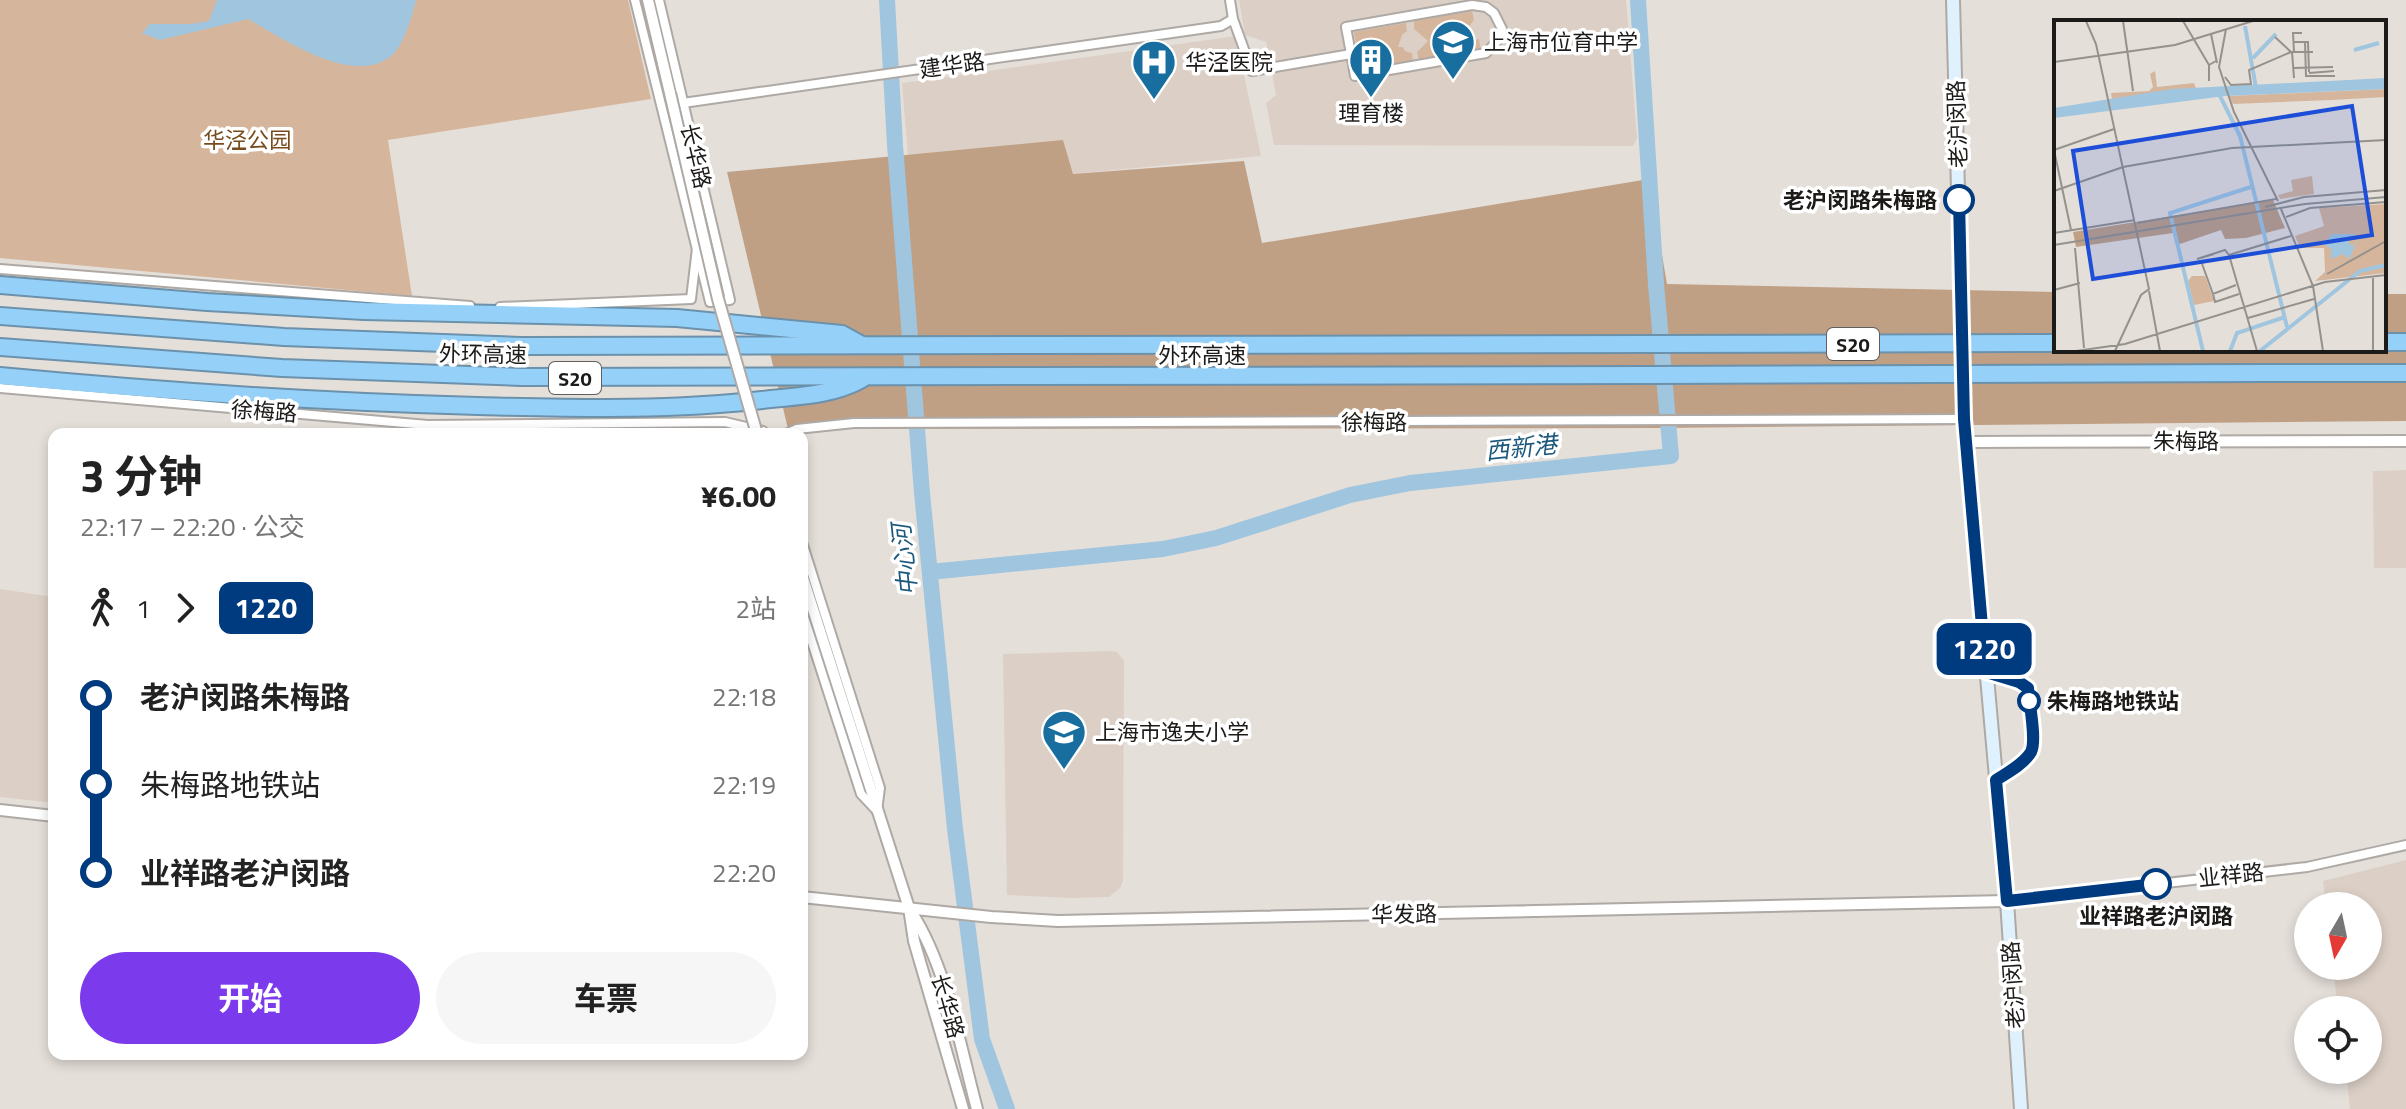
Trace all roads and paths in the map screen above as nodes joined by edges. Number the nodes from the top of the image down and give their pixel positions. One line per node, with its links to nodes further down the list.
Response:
1 (635, 0): 10 (street, 长华路)
2 (648, 0): 23 (street, 长华路, bridge)
3 (659, 0): 9 (street, 长华路)
4 (1230, 0): 7 (street)
5 (1953, 0): 21 (main road, 老沪闵路)
6 (1475, 3): 8 (street); 8 (street)
7 (1233, 19): 8 (street); 9 (street, 建华路)
8 (1351, 54)
9 (683, 103): 10 (street, 长华路)
10 (697, 248): 11 (street)
11 (0, 269)
12 (0, 285): 16 (highway)
13 (0, 316): 16 (highway, 外环高速 / S20)
14 (2054, 343): 16 (highway, 外环高速 / S20, bridge)
15 (0, 347): 19 (highway, 外环高速 / S20)
16 (865, 347)
17 (2406, 373): 19 (highway, 外环高速 / S20, bridge)
18 (0, 376): 19 (highway)
19 (864, 378)
20 (0, 388): 22 (street, 徐梅路)
21 (1964, 419): 24 (street, 徐梅路); 26 (main road, 老沪闵路)
22 (739, 428)
23 (755, 428)
24 (806, 428)
25 (2406, 441): 26 (street, 朱梅路)
26 (1965, 442): 35 (main road, 老沪闵路)
27 (808, 561): 31 (street, 长华路)
28 (808, 593): 31 (street, 长华路)
29 (808, 630): 31 (street, 长华路)
30 (0, 810): 32 (street)
31 (877, 811): 36 (street, 长华路)
32 (48, 815)
33 (2406, 845): 35 (street, 业祥路)
34 (808, 898): 36 (street, 华发路)
35 (2007, 901): 36 (street, 华发路); 39 (main road, 老沪闵路)
36 (909, 908): 37 (street, 长华路); 38 (street, 长华路)
37 (963, 1109)
38 (977, 1109)
39 (2021, 1109)

